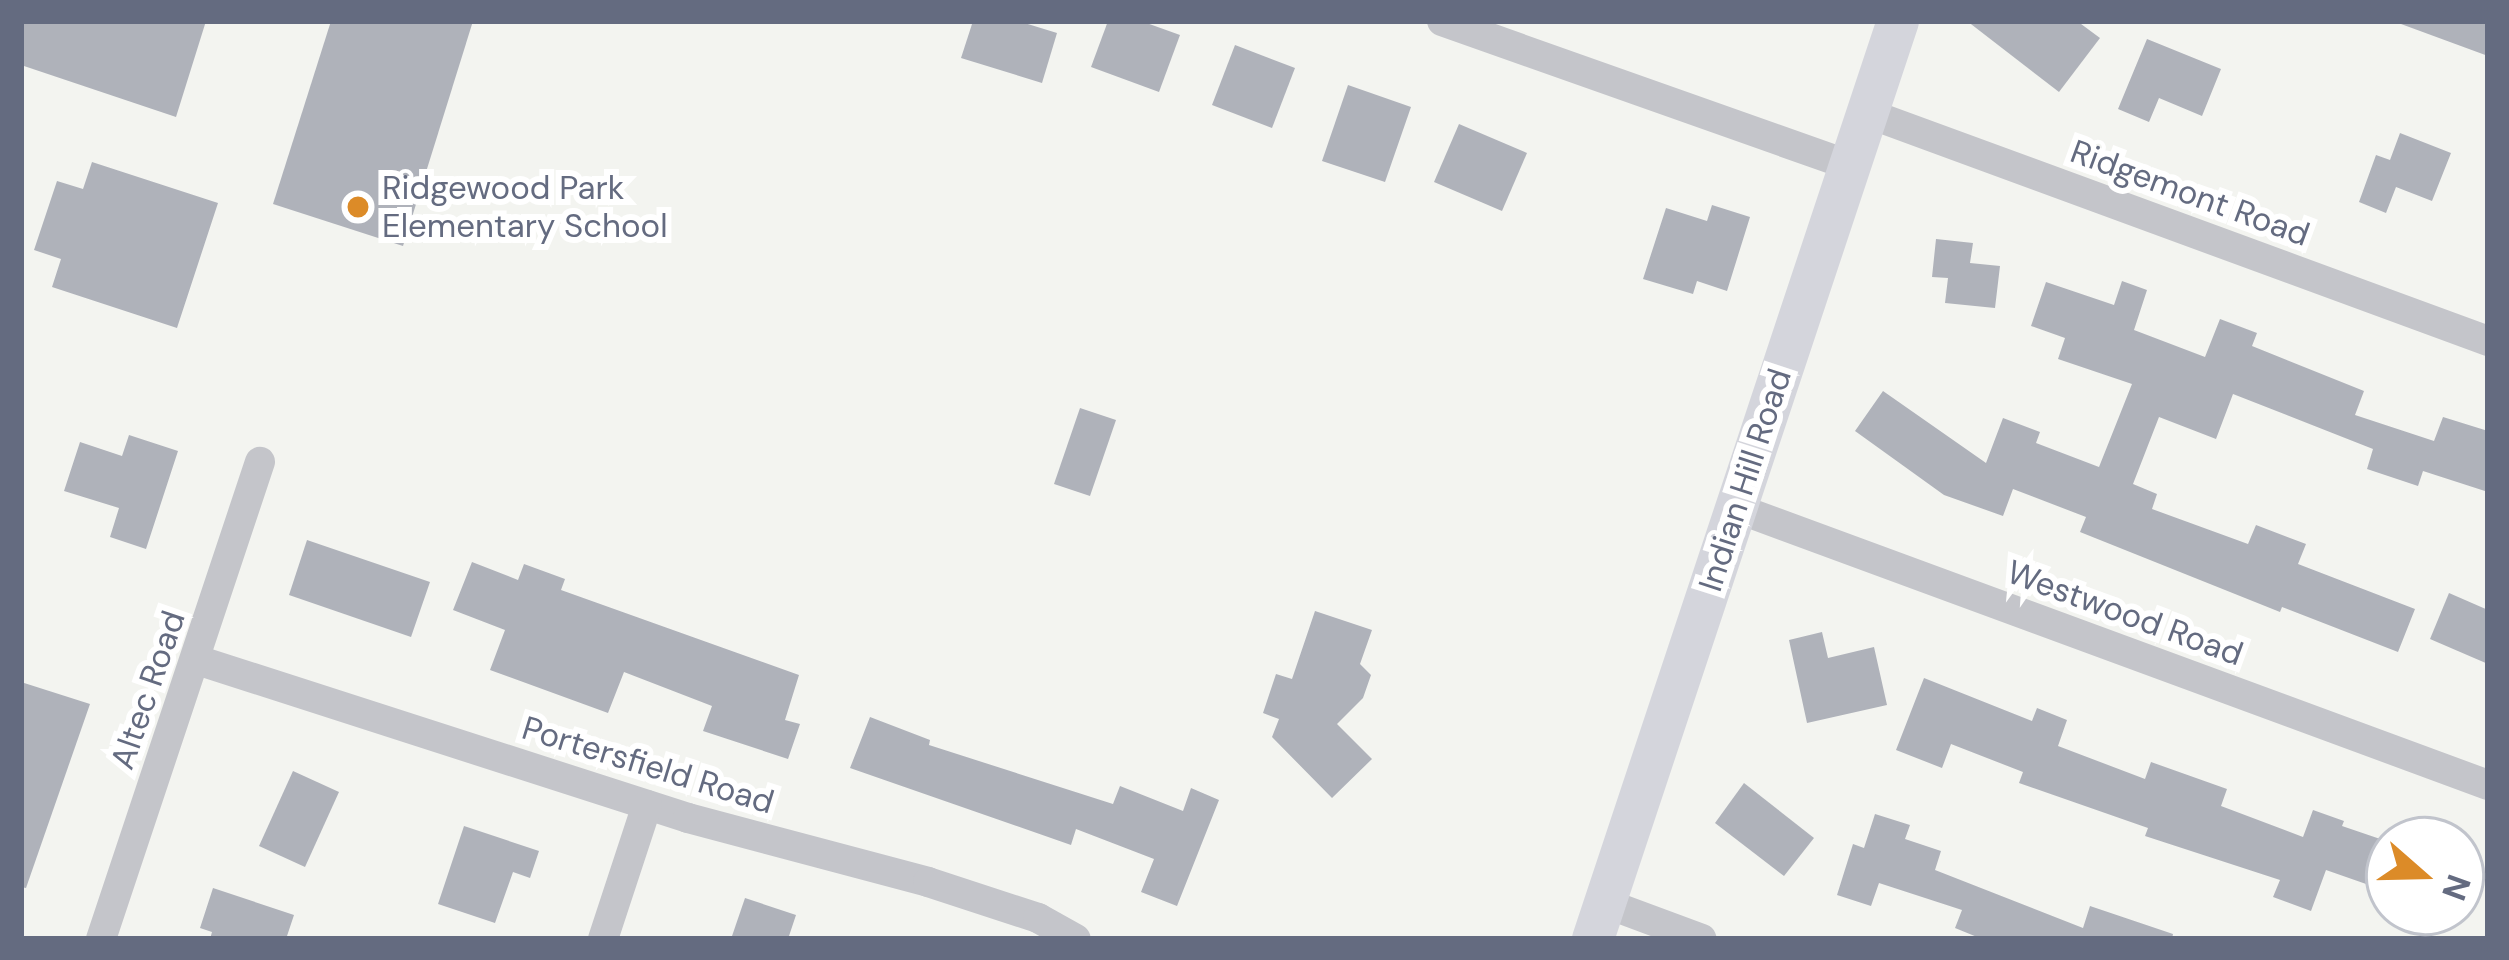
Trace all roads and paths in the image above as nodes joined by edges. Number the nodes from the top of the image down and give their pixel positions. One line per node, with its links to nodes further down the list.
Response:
1 (1442, 21): 4 (street)
2 (1898, 21): 3 (street, Indian Hill Road)
3 (1867, 113): 4 (street, Indian Hill Road); 5 (street, Ridgemont Road)
4 (1849, 165): 7 (street, Indian Hill Road)
5 (2488, 341)
6 (260, 462): 8 (street, Altec Road)
7 (1736, 508): 9 (street, Westwood Road); 11 (street, Indian Hill Road)
8 (197, 660): 10 (street, Portersfield Road); 12 (street, Altec Road)
9 (2488, 785)
10 (647, 806): 13 (street); 14 (street, Portersfield Road)
11 (1599, 921): 15 (street)
12 (101, 939)
13 (603, 939)
14 (1076, 939)
15 (1702, 939)

